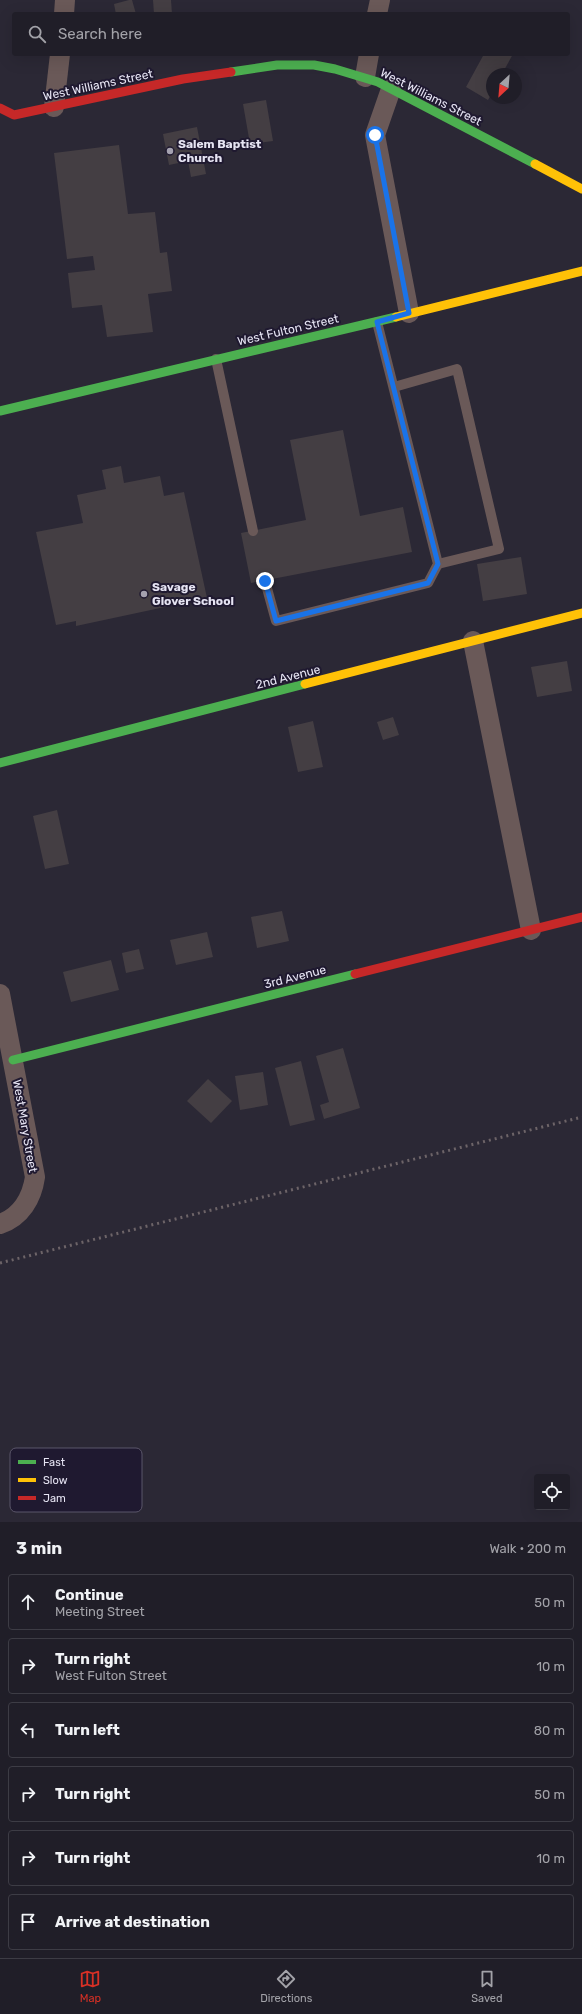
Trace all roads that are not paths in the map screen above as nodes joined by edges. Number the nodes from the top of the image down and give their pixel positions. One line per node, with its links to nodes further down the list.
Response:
1 (65, 0): 3 (street)
2 (380, 0): 4 (street)
3 (64, 12)
4 (378, 12)
5 (60, 56): 9 (street)
6 (369, 56): 7 (street)
7 (365, 77): 8 (street, West Williams Street); 9 (street, West Williams Street)
8 (391, 89): 11 (street, West Williams Street); 13 (street)
9 (54, 107): 10 (street, West Williams Street)
10 (5, 114)
11 (582, 189)
12 (582, 271): 13 (street, West Fulton Street)
13 (409, 313): 14 (street, West Fulton Street)
14 (377, 322): 15 (street, West Fulton Street); 16 (lane)
15 (216, 359): 17 (street, West Fulton Street); 18 (lane)
16 (394, 387): 19 (lane); 19 (lane)
17 (0, 411)
18 (253, 531)
19 (438, 564): 20 (lane)
20 (265, 581)
21 (582, 613): 22 (street, 2nd Avenue)
22 (473, 641): 23 (street, 2nd Avenue); 25 (street)
23 (0, 762)
24 (582, 917): 25 (street, 3rd Avenue)
25 (531, 930): 27 (street, 3rd Avenue)
26 (0, 994): 27 (street, West Mary Street)
27 (13, 1060): 28 (street, West Mary Street)
28 (0, 1224)

